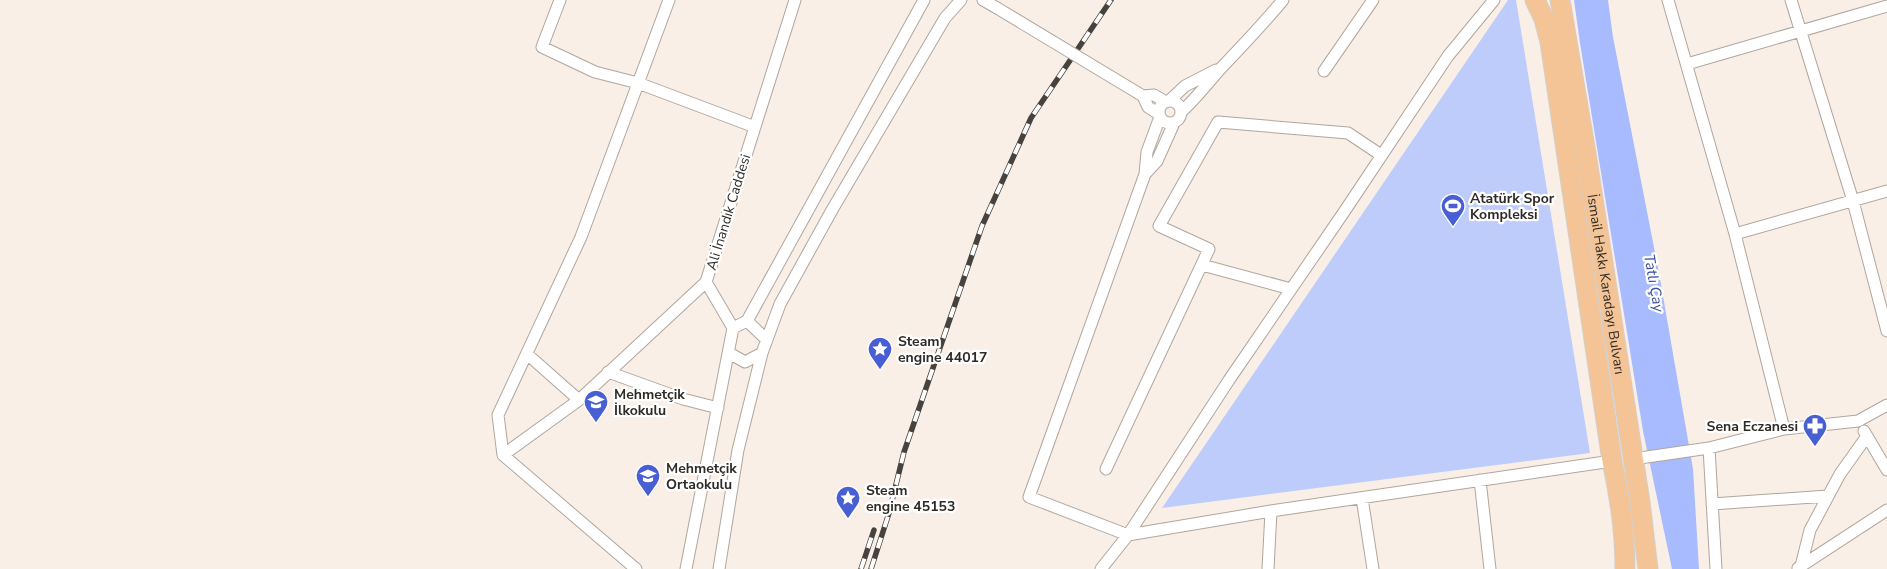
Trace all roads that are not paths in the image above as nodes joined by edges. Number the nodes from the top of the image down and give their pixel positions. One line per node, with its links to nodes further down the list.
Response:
1 (560, 0): 19 (street)
2 (669, 0): 19 (street)
3 (795, 0): 25 (street, Ali İnandık Caddesi)
4 (924, 0): 34 (street)
5 (961, 0): 37 (street)
6 (983, 0): 20 (street, bridge)
7 (1284, 0): 17 (street)
8 (1373, 0): 18 (street)
9 (1494, 0): 26 (street)
10 (1535, 0): 51 (highway)
11 (1560, 0): 50 (highway, İsmail Hakkı Karadayı Bulvarı)
12 (1668, 0): 16 (street)
13 (1791, 0): 15 (street)
14 (1887, 6): 15 (street)
15 (1800, 32): 16 (street); 29 (street)
16 (1687, 64): 30 (street)
17 (1222, 67): 21 (street); 22 (street)
18 (1324, 71)
19 (638, 83): 25 (street); 40 (street)
20 (1140, 95): 21 (street); 23 (street)
21 (1167, 102): 22 (street); 23 (street)
22 (1181, 112): 24 (street)
23 (1159, 116): 24 (street); 27 (street)
24 (1174, 123): 27 (street)
25 (755, 127): 32 (street, Ali İnandık Caddesi)
26 (1382, 155): 31 (street); 33 (street)
27 (1145, 174): 60 (street)
28 (1887, 191): 29 (street)
29 (1853, 201): 30 (street); 36 (street)
30 (1735, 234): 46 (street)
31 (1202, 265): 33 (street); 52 (street)
32 (706, 282): 35 (street, Ali İnandık Caddesi); 41 (street)
33 (1291, 289): 60 (street)
34 (747, 321): 35 (street); 37 (street)
35 (733, 328): 38 (street)
36 (1887, 331)
37 (767, 340): 39 (street)
38 (729, 353): 39 (street); 44 (street)
39 (762, 353): 64 (street)
40 (527, 354): 42 (street); 49 (street)
41 (608, 372): 42 (street); 44 (street)
42 (579, 400): 49 (street)
43 (1887, 405): 45 (street)
44 (718, 408): 63 (street)
45 (1858, 421): 46 (street); 47 (street)
46 (1784, 429): 48 (street)
47 (1867, 436): 53 (street); 55 (street)
48 (1709, 448): 50 (street); 57 (street)
49 (503, 455): 62 (street)
50 (1638, 459): 70 (highway, İsmail Hakkı Karadayı Bulvarı)
51 (1612, 461): 54 (street); 69 (highway)
52 (1106, 469)
53 (1887, 470)
54 (1480, 480): 56 (street); 68 (street)
55 (1828, 496): 57 (street); 61 (street)
56 (1362, 498): 59 (street); 67 (street)
57 (1712, 504): 71 (street)
58 (1887, 510): 61 (street)
59 (1271, 511): 60 (street); 66 (street)
60 (1128, 535): 65 (street)
61 (1799, 568)
62 (636, 569)
63 (686, 569)
64 (719, 569)
65 (1101, 569)
66 (1268, 569)
67 (1372, 569)
68 (1490, 569)
69 (1625, 569)
70 (1648, 569)
71 (1716, 569)

